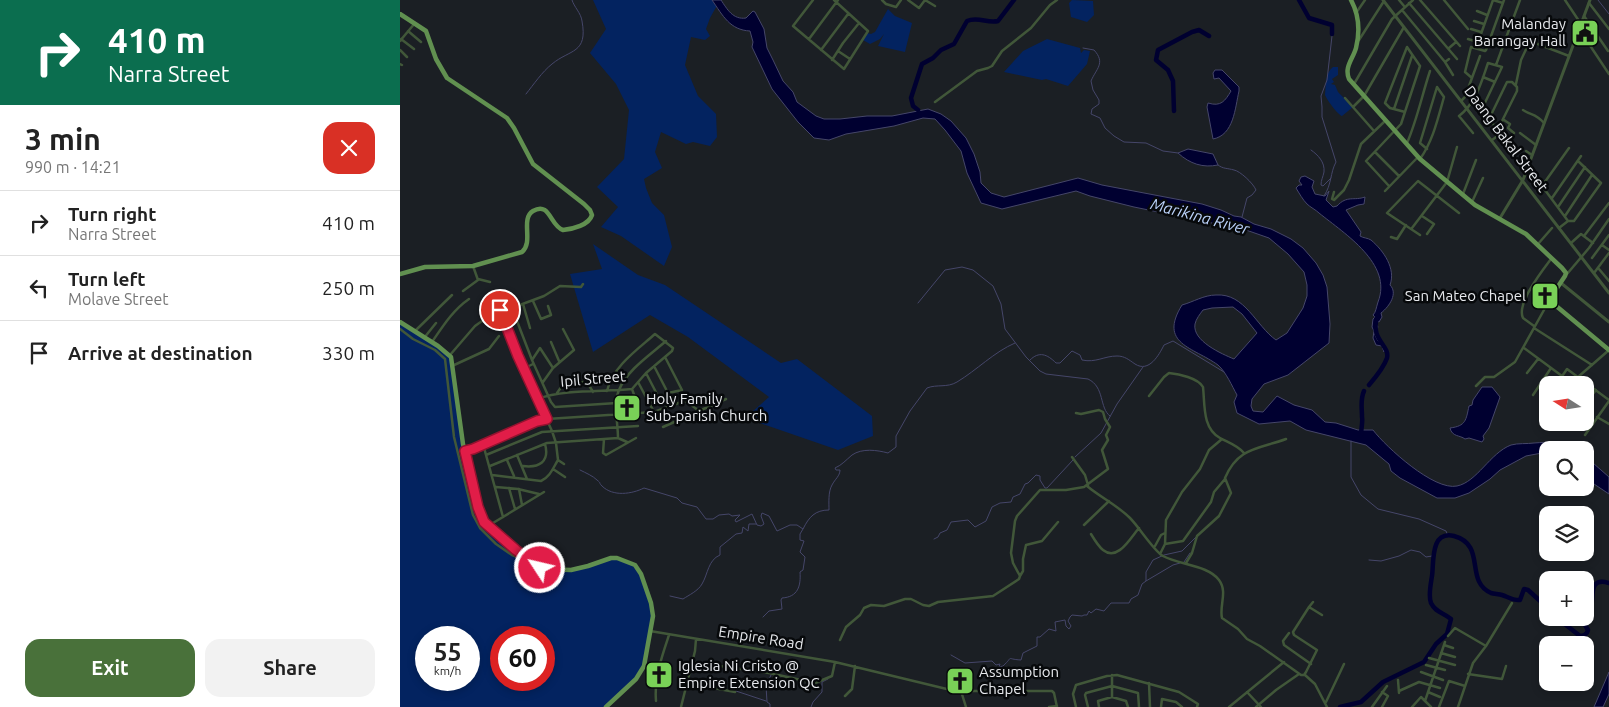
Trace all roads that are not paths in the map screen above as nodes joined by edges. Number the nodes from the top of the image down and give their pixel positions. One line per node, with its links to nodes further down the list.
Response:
1 (813, 0): 39 (street)
2 (882, 0): 3 (street)
3 (901, 0)
4 (908, 0): 5 (street)
5 (925, 0): 19 (street)
6 (1058, 0): 76 (street)
7 (1351, 0): 23 (main road)
8 (1365, 0): 23 (street)
9 (1399, 0): 21 (street)
10 (1420, 0): 44 (street)
11 (1444, 0): 38 (street)
12 (1520, 0): 63 (street)
13 (1565, 0): 33 (street)
14 (836, 1): 25 (street); 39 (street)
15 (1383, 1): 27 (street, Daang Bakal Street); 43 (street)
16 (1411, 1): 21 (street); 47 (street)
17 (1504, 1): 26 (street); 48 (street)
18 (1590, 1): 28 (street); 36 (street)
19 (931, 2): 20 (street)
20 (935, 6)
21 (1403, 8): 27 (street); 62 (street)
22 (1477, 11): 26 (street)
23 (1356, 13): 43 (main road)
24 (400, 14): 30 (main road)
25 (848, 14): 31 (street); 51 (street)
26 (1487, 15): 32 (street)
27 (1395, 16): 34 (street, Daang Bakal Street); 70 (street)
28 (1584, 16): 33 (street); 52 (street)
29 (1474, 20): 32 (street)
30 (416, 23): 37 (street); 142 (main road)
31 (860, 23): 53 (street); 59 (street)
32 (1484, 24): 38 (street)
33 (1581, 24): 35 (street)
34 (1404, 27): 72 (street); 74 (street, Daang Bakal Street)
35 (1579, 29): 56 (street); 65 (street)
36 (1609, 29)
37 (408, 30): 41 (street); 42 (street)
38 (1481, 32): 45 (street)
39 (809, 39): 51 (street)
40 (1468, 39): 45 (street)
41 (401, 40): 49 (street)
42 (421, 42)
43 (1357, 42): 70 (main road)
44 (1456, 42): 46 (street); 47 (street)
45 (1478, 42): 48 (street)
46 (1460, 46)
47 (1449, 48): 60 (street)
48 (1476, 48): 68 (street)
49 (414, 49)
50 (400, 50): 57 (street)
51 (821, 50): 61 (street)
52 (1608, 50)
53 (838, 51): 59 (street); 61 (street)
54 (1412, 55): 78 (street); 78 (street); 81 (street)
55 (1480, 56): 68 (street)
56 (1569, 56): 71 (street); 84 (street)
57 (407, 57)
58 (1449, 58): 62 (street)
59 (850, 59): 61 (street)
60 (1457, 59)
61 (832, 60)
62 (1445, 62): 66 (street)
63 (1496, 65): 67 (street); 69 (street)
64 (1430, 71): 92 (street)
65 (1609, 74)
66 (1453, 75)
67 (1483, 77): 69 (street); 75 (street)
68 (1472, 78): 74 (street)
69 (1495, 82): 75 (street)
70 (1354, 84): 72 (main road)
71 (1516, 85): 82 (street); 85 (street)
72 (1364, 96): 77 (street); 83 (main road)
73 (1345, 98): 77 (street)
74 (1462, 100): 79 (street, Daang Bakal Street)
75 (1474, 100): 79 (street)
76 (935, 102)
77 (1353, 107): 86 (street)
78 (1394, 109): 81 (street)
79 (1468, 109): 88 (street); 91 (street, Daang Bakal Street)
80 (1523, 110): 84 (street)
81 (1405, 112): 87 (street)
82 (1504, 120): 85 (street); 89 (street)
83 (1385, 121): 86 (street); 87 (main road)
84 (1544, 123): 93 (street)
85 (1498, 129): 91 (street)
86 (1374, 131): 112 (street)
87 (1394, 131): 92 (main road); 98 (street)
88 (1473, 133)
89 (1514, 133)
90 (1520, 133): 93 (street)
91 (1492, 140): 108 (street, Daang Bakal Street)
92 (1406, 144): 101 (main road)
93 (1536, 145): 99 (street)
94 (1457, 147): 109 (street)
95 (1569, 148): 115 (street)
96 (1427, 149): 96 (street); 101 (street)
97 (1526, 151): 99 (street)
98 (1374, 152): 106 (street); 110 (street)
99 (1532, 155): 108 (street)
100 (1581, 156): 103 (street)
101 (1419, 158): 106 (street); 109 (main road)
102 (1476, 160): 113 (street)
103 (1578, 161): 104 (street); 115 (street)
104 (1584, 167): 105 (street); 118 (street)
105 (1592, 175): 121 (street); 124 (street)
106 (1399, 176): 110 (street)
107 (1483, 178): 116 (street)
108 (1522, 180): 122 (street); 128 (street, Daang Bakal Street)
109 (1447, 182): 113 (main road); 114 (street)
110 (1389, 186): 111 (street)
111 (1385, 191)
112 (1334, 192)
113 (1463, 194): 116 (main road)
114 (1437, 196): 119 (street); 120 (street); 125 (street)
115 (1552, 199): 118 (street)
116 (1472, 202): 122 (main road)
117 (1609, 203): 132 (street)
118 (1558, 207): 121 (street)
119 (1458, 213)
120 (1422, 216): 126 (street); 129 (street)
121 (1565, 216): 124 (street)
122 (1500, 218): 136 (main road)
123 (1609, 220): 135 (street)
124 (1568, 221): 128 (street)
125 (1406, 224): 126 (street); 133 (street)
126 (1412, 228): 130 (street)
127 (1552, 228): 136 (street)
128 (1559, 228): 134 (street, Daang Bakal Street)
129 (1427, 234)
130 (1420, 235)
131 (1609, 235): 137 (street)
132 (1584, 236): 134 (street); 135 (street)
133 (1391, 237)
134 (1571, 243): 139 (street, Daang Bakal Street)
135 (1593, 243): 139 (street)
136 (1537, 245): 141 (main road)
137 (1602, 245): 138 (street); 140 (street)
138 (1609, 252): 143 (street)
139 (1581, 256): 144 (street, Daang Bakal Street); 147 (street)
140 (1592, 258)
141 (1551, 259): 147 (main road); 167 (street)
142 (473, 266): 145 (main road); 149 (street)
143 (1599, 268): 144 (street); 148 (street)
144 (1594, 273): 155 (street, Daang Bakal Street)
145 (400, 274)
146 (1609, 274): 148 (street)
147 (1565, 276): 152 (main road)
148 (1606, 278): 150 (street)
149 (478, 279): 151 (street); 154 (street)
150 (1609, 281)
151 (490, 282)
152 (1561, 283): 159 (main road); 165 (street)
153 (584, 284): 158 (street)
154 (463, 291)
155 (1609, 293)
156 (452, 295): 171 (street)
157 (469, 299): 175 (street)
158 (533, 300): 160 (street); 161 (street)
159 (1549, 300): 167 (street); 178 (main road)
160 (523, 304): 162 (street); 168 (street)
161 (548, 306)
162 (512, 308): 182 (street); 190 (street)
163 (482, 321): 179 (street)
164 (400, 322): 171 (main road)
165 (1609, 322)
166 (436, 323): 173 (street)
167 (1534, 327): 177 (street); 185 (street)
168 (530, 328)
169 (400, 329): 273 (street)
170 (562, 329): 183 (street)
171 (414, 332): 173 (main road)
172 (500, 336): 186 (street)
173 (424, 338): 175 (main road)
174 (666, 341): 180 (street); 200 (street); 202 (street)
175 (432, 342): 179 (main road)
176 (551, 342): 183 (street)
177 (1524, 348): 181 (street); 198 (street)
178 (1609, 350): 185 (street)
179 (450, 355): 186 (main road)
180 (665, 357): 187 (street, Ipil Street); 205 (street)
181 (1538, 359): 189 (street); 192 (street)
182 (532, 360): 184 (street); 188 (street)
183 (559, 361): 188 (street)
184 (534, 364): 190 (street); 196 (street)
185 (1592, 365): 195 (street)
186 (452, 366): 238 (main road)
187 (654, 366): 191 (street, Ipil Street); 205 (street)
188 (553, 368): 196 (street)
189 (1551, 368): 193 (street); 208 (street)
190 (523, 369): 211 (street)
191 (646, 373): 197 (street, Ipil Street); 210 (street)
192 (1527, 373)
193 (1562, 376): 194 (street)
194 (1577, 376)
195 (1579, 376)
196 (543, 382): 207 (street)
197 (638, 382): 199 (street, Ipil Street); 215 (street)
198 (1476, 386)
199 (632, 389): 200 (street, Ipil Street); 218 (street)
200 (619, 390): 202 (street, Ipil Street); 214 (street)
201 (1596, 390): 206 (street); 213 (street)
202 (607, 391): 203 (street, Ipil Street)
203 (592, 392): 204 (street, Ipil Street); 204 (street)
204 (557, 393): 207 (street, Ipil Street)
205 (668, 393): 210 (street)
206 (1594, 393)
207 (548, 394): 211 (street, Ipil Street); 214 (street)
208 (1533, 395)
209 (1149, 396): 232 (street)
210 (659, 398): 215 (street)
211 (537, 399): 222 (street)
212 (726, 399): 217 (street)
213 (1609, 401): 221 (street)
214 (617, 403): 220 (street)
215 (650, 403): 216 (street)
216 (654, 412): 217 (street); 218 (street)
217 (699, 412): 226 (street)
218 (638, 413): 220 (street)
219 (1076, 413): 254 (street)
220 (617, 415): 222 (street); 225 (street)
221 (1597, 417): 223 (street); 228 (street)
222 (547, 419): 227 (street); 236 (street)
223 (1609, 424)
224 (638, 426): 225 (street)
225 (618, 427): 227 (street); 229 (street)
226 (663, 427)
227 (552, 431): 235 (street); 240 (street)
228 (1585, 435)
229 (618, 438): 231 (street); 234 (street)
230 (636, 438): 234 (street)
231 (604, 439): 234 (street); 235 (street)
232 (1222, 439): 239 (street); 268 (street)
233 (1286, 439): 239 (street)
234 (627, 442)
235 (556, 443): 237 (street); 244 (street)
236 (483, 444): 238 (street); 240 (street)
237 (545, 444): 241 (street); 247 (street)
238 (467, 450): 273 (main road)
239 (1244, 452): 252 (street)
240 (486, 455): 246 (street)
241 (517, 455): 243 (street); 247 (street)
242 (1072, 458): 254 (street)
243 (507, 460): 246 (street); 250 (street)
244 (558, 460): 245 (street); 248 (street)
245 (564, 464)
246 (490, 466): 249 (street)
247 (523, 466): 253 (street)
248 (553, 469): 251 (street); 253 (street)
249 (492, 475): 250 (street); 255 (street)
250 (514, 476): 253 (street)
251 (565, 477)
252 (1225, 478): 270 (street); 274 (street)
253 (527, 479)
254 (1087, 485): 260 (street); 275 (street)
255 (496, 487): 256 (street); 263 (street)
256 (509, 488): 257 (street); 262 (street)
257 (518, 489): 259 (street); 261 (street)
258 (544, 492): 259 (street)
259 (540, 494): 261 (street)
260 (1109, 502): 266 (street); 267 (street)
261 (522, 505): 262 (street)
262 (515, 510): 263 (street)
263 (503, 517): 265 (street)
264 (1058, 522): 275 (street)
265 (493, 523)
266 (1084, 525)
267 (1139, 528): 269 (street); 271 (street)
268 (1165, 533): 270 (street); 271 (street)
269 (1091, 534)
270 (1165, 544): 272 (street)
271 (1155, 546): 272 (street)
272 (1160, 554): 274 (street)
273 (530, 561): 280 (main road)
274 (1186, 563): 294 (street)
275 (1020, 576): 285 (street)
276 (1313, 602): 278 (street)
277 (1512, 603): 286 (street)
278 (1310, 607): 279 (street); 295 (street)
279 (1322, 615)
280 (650, 631): 282 (street, Empire Road); 328 (main road)
281 (1289, 633): 295 (street)
282 (670, 634): 284 (street, Empire Road); 325 (street)
283 (1448, 636): 286 (street)
284 (696, 639): 292 (street); 293 (street, Empire Road)
285 (840, 640)
286 (1486, 646): 304 (street)
287 (1453, 648): 288 (street)
288 (1441, 652): 289 (street); 291 (street)
289 (1455, 656)
290 (1429, 658): 291 (street)
291 (1438, 660): 298 (street); 301 (street)
292 (692, 662): 293 (street); 310 (street)
293 (835, 662): 299 (street, Empire Road)
294 (1284, 662): 306 (street); 319 (street)
295 (1311, 664): 306 (street)
296 (1344, 664): 327 (street)
297 (1426, 665): 301 (street)
298 (1455, 665)
299 (855, 666): 317 (street, Empire Road); 322 (street)
300 (1506, 666): 304 (street)
301 (1436, 668): 302 (street); 307 (street)
302 (1445, 670)
303 (1421, 672): 307 (street)
304 (1468, 674): 315 (street)
305 (1112, 675): 311 (street); 313 (street); 335 (street)
306 (1302, 675): 327 (street); 330 (street)
307 (1432, 676): 309 (street); 312 (street)
308 (1398, 680): 312 (street)
309 (1443, 680)
310 (687, 683): 318 (street); 331 (street)
311 (1149, 683): 329 (street); 340 (street)
312 (1430, 685): 316 (street); 321 (street)
313 (1112, 686): 323 (street); 336 (street); 339 (street)
314 (1387, 686): 320 (street)
315 (1465, 686): 349 (street); 350 (street)
316 (1440, 688)
317 (961, 691): 332 (street); 334 (street, Empire Road)
318 (735, 692)
319 (1247, 692): 330 (street); 343 (street)
320 (1382, 692): 345 (street); 346 (street)
321 (1428, 692): 324 (street); 326 (street)
322 (845, 696)
323 (1112, 697): 337 (street); 338 (street)
324 (1440, 697)
325 (656, 701)
326 (1425, 701): 347 (street); 348 (street)
327 (1326, 702): 344 (street)
328 (609, 706)
329 (1197, 706)
330 (1258, 706)
331 (681, 707)
332 (966, 707)
333 (1048, 707): 334 (street)
334 (1057, 707)
335 (1076, 707)
336 (1088, 707)
337 (1099, 707)
338 (1128, 707)
339 (1139, 707)
340 (1150, 707)
341 (1161, 707): 342 (street)
342 (1182, 707)
343 (1229, 707)
344 (1327, 707)
345 (1372, 707)
346 (1382, 707)
347 (1412, 707)
348 (1431, 707)
349 (1439, 707)
350 (1458, 707)

